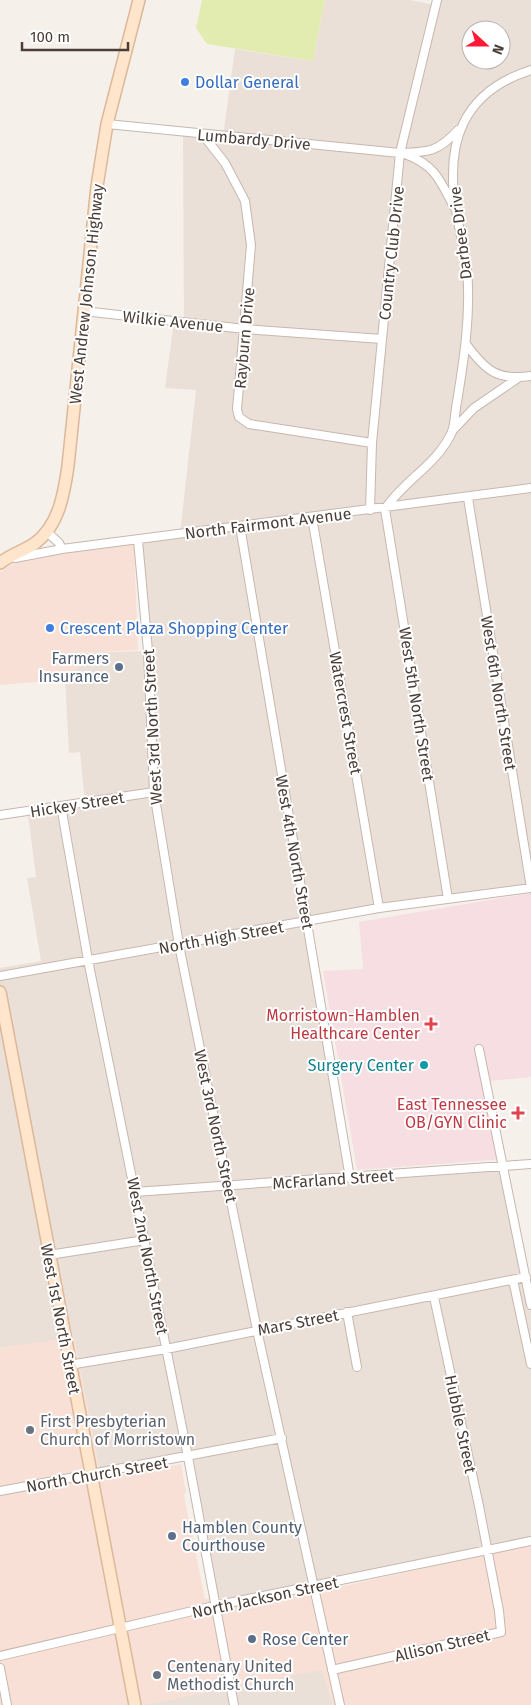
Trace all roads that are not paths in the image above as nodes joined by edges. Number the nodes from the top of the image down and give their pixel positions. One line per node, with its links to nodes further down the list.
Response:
1 (139, 0): 4 (main road, West Andrew Johnson Highway)
2 (437, 0): 7 (street, Country Club Drive)
3 (531, 70): 5 (street, Darbee Drive)
4 (107, 124): 6 (street, Lumbardy Drive); 9 (main road, West Andrew Johnson Highway)
5 (458, 130): 7 (street); 8 (street, Darbee Drive)
6 (203, 135): 7 (street, Lumbardy Drive); 10 (street, Rayburn Drive)
7 (400, 152): 8 (street); 11 (street, Country Club Drive)
8 (456, 209): 12 (street, Darbee Drive)
9 (83, 311): 10 (street, Wilkie Avenue); 23 (main road, West Andrew Johnson Highway)
10 (245, 328): 11 (street, Wilkie Avenue); 16 (street, Rayburn Drive)
11 (382, 339): 16 (street, Country Club Drive)
12 (466, 344): 14 (street, Darbee Drive); 15 (street, Darbee Drive)
13 (531, 376): 14 (street, Darbee Drive)
14 (518, 378): 15 (street, Darbee Drive)
15 (452, 431): 19 (street, Darbee Drive)
16 (372, 443): 20 (street, Country Club Drive)
17 (531, 488): 18 (street, North Fairmont Avenue)
18 (468, 498): 19 (street, North Fairmont Avenue); 30 (street, West 6th North Street)
19 (385, 509): 20 (street, North Fairmont Avenue); 31 (street, West 5th North Street)
20 (370, 510): 21 (street, North Fairmont Avenue)
21 (312, 517): 22 (street, North Fairmont Avenue); 32 (street, Watercrest Street)
22 (240, 526): 24 (street, North Fairmont Avenue); 33 (street, West 4th North Street)
23 (46, 531): 25 (street); 26 (main road, West Andrew Johnson Highway)
24 (138, 540): 25 (street, North Fairmont Avenue); 27 (street, West 3rd North Street)
25 (62, 549): 26 (street, North Fairmont Avenue)
26 (2, 559)
27 (154, 792): 28 (street, Hickey Street); 34 (street, West 3rd North Street)
28 (60, 806): 29 (street, Hickey Street); 35 (street, West 2nd North Street)
29 (0, 815)
30 (531, 888): 31 (street, North High Street)
31 (448, 899): 32 (street, North High Street)
32 (379, 908): 33 (street, North High Street)
33 (307, 922): 34 (street, North High Street); 41 (street, West 4th North Street)
34 (179, 945): 35 (street, North High Street); 42 (street, West 3rd North Street)
35 (88, 960): 36 (street, North High Street); 43 (street, West 2nd North Street)
36 (0, 976)
37 (0, 992): 45 (main road, West 1st North Street)
38 (479, 1049): 40 (street)
39 (531, 1164): 40 (street, McFarland Street)
40 (502, 1165): 41 (street, McFarland Street); 46 (street)
41 (350, 1178): 42 (street, McFarland Street)
42 (228, 1186): 43 (street, McFarland Street); 51 (street, West 3rd North Street)
43 (135, 1192): 44 (street, West 2nd North Street)
44 (145, 1240): 45 (street); 52 (street, West 2nd North Street)
45 (49, 1255): 54 (main road, West 1st North Street)
46 (526, 1277): 47 (street, Mars Street); 49 (street)
47 (513, 1280): 48 (street, Mars Street); 53 (street)
48 (434, 1297): 50 (street, Mars Street); 61 (street, Hubble Street)
49 (531, 1305)
50 (347, 1312): 51 (street, Mars Street); 55 (street)
51 (258, 1330): 52 (street, Mars Street); 56 (street, West 3rd North Street)
52 (166, 1348): 54 (street, Mars Street); 57 (street, West 2nd North Street)
53 (531, 1364)
54 (69, 1365): 58 (main road, West 1st North Street)
55 (356, 1367)
56 (282, 1438): 57 (street, North Church Street); 62 (street, West 3rd North Street)
57 (188, 1457): 58 (street, North Church Street); 63 (street, West 2nd North Street)
58 (91, 1475): 59 (street, North Church Street); 64 (main road, West 1st North Street)
59 (0, 1491)
60 (531, 1541): 61 (street, North Jackson Street)
61 (487, 1552): 62 (street, North Jackson Street); 67 (street, Allison Street)
62 (314, 1587): 63 (street, North Jackson Street); 67 (street, West 3rd North Street)
63 (214, 1606): 64 (street, North Jackson Street); 70 (street, West 2nd North Street)
64 (121, 1629): 65 (street, North Jackson Street); 69 (main road, West 1st North Street)
65 (0, 1656)
66 (0, 1668): 68 (street)
67 (332, 1670): 71 (street, West 3rd North Street)
68 (7, 1705)
69 (135, 1705)
70 (234, 1705)
71 (340, 1705)

